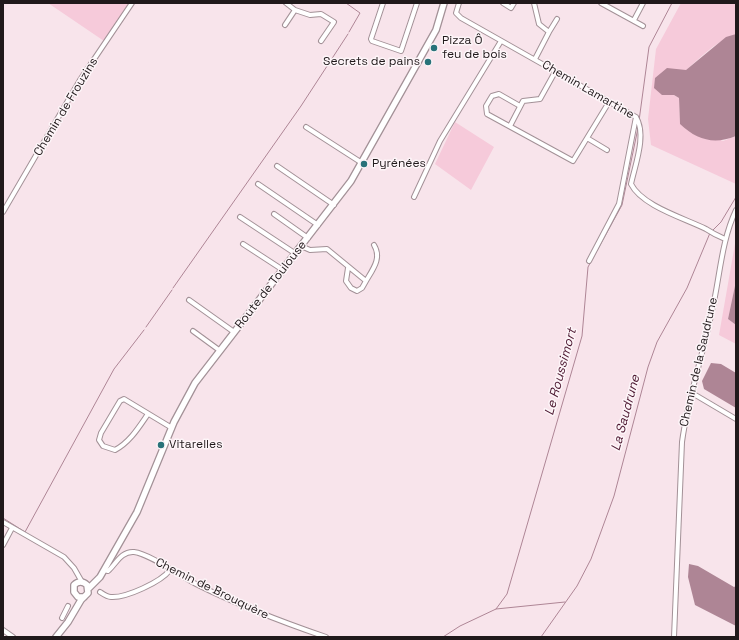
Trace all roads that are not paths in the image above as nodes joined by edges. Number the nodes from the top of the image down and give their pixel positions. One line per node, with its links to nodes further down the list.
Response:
1 (132, 3): 35 (street, Chemin de Frouzins)
2 (286, 3): 12 (street)
3 (383, 3): 4 (street)
4 (418, 3)
5 (444, 3): 29 (main road, Route de Toulouse)
6 (459, 3): 19 (street, Chemin Lamartine)
7 (503, 3): 8 (street)
8 (514, 3)
9 (532, 3): 17 (street)
10 (601, 3): 14 (street)
11 (643, 3): 14 (street)
12 (295, 10): 15 (street); 18 (street)
13 (557, 20): 17 (street)
14 (634, 20): 16 (street)
15 (285, 25)
16 (642, 26)
17 (549, 32): 20 (street)
18 (320, 41)
19 (501, 41): 20 (street, Chemin Lamartine); 32 (street)
20 (535, 59): 21 (street, Chemin Lamartine)
21 (555, 72): 22 (street, Chemin Lamartine); 23 (street)
22 (609, 102): 24 (street, Chemin Lamartine); 27 (street)
23 (520, 106): 25 (street); 25 (street)
24 (636, 117): 40 (street, Chemin Lamartine); 45 (street)
25 (510, 126): 27 (street)
26 (306, 127): 29 (street)
27 (587, 138): 28 (street)
28 (607, 150)
29 (362, 163): 33 (main road, Route de Toulouse)
30 (276, 166): 33 (street)
31 (258, 184): 38 (street)
32 (414, 197)
33 (334, 205): 38 (main road, Route de Toulouse)
34 (736, 210): 40 (street, Chemin de la Saudrune)
35 (3, 212)
36 (274, 214): 39 (street)
37 (240, 217): 44 (street)
38 (318, 225): 39 (main road, Route de Toulouse)
39 (308, 238): 43 (main road, Route de Toulouse)
40 (725, 239): 53 (street, Chemin de la Saudrune)
41 (243, 244): 47 (street)
42 (374, 245): 48 (street)
43 (301, 246): 44 (main road, Route de Toulouse); 46 (street)
44 (296, 254): 47 (main road, Route de Toulouse)
45 (589, 261)
46 (348, 268): 48 (street); 48 (street)
47 (283, 270): 51 (main road, Route de Toulouse)
48 (366, 281)
49 (189, 300): 51 (street)
50 (193, 331): 52 (street)
51 (234, 332): 52 (main road, Route de Toulouse)
52 (219, 350): 56 (main road, Route de Toulouse)
53 (692, 393): 55 (street); 75 (street, Chemin de la Saudrune)
54 (148, 414): 54 (street); 56 (street)
55 (736, 418)
56 (172, 428): 61 (main road, Route de Toulouse)
57 (3, 522): 58 (street)
58 (12, 528): 59 (street); 60 (street)
59 (3, 545)
60 (74, 568): 63 (street); 64 (street)
61 (104, 570): 62 (street, Chemin de Brouquère); 64 (main road, Route de Toulouse)
62 (170, 570): 65 (street); 74 (street, Chemin de Brouquère)
63 (76, 584): 64 (main road); 66 (main road)
64 (86, 584): 67 (main road)
65 (100, 592)
66 (76, 596): 67 (main road); 69 (main road)
67 (84, 597): 69 (main road)
68 (68, 606): 70 (street)
69 (72, 616): 73 (main road)
70 (62, 618)
71 (3, 630): 72 (street)
72 (13, 637)
73 (56, 637)
74 (326, 637)
75 (674, 637)

